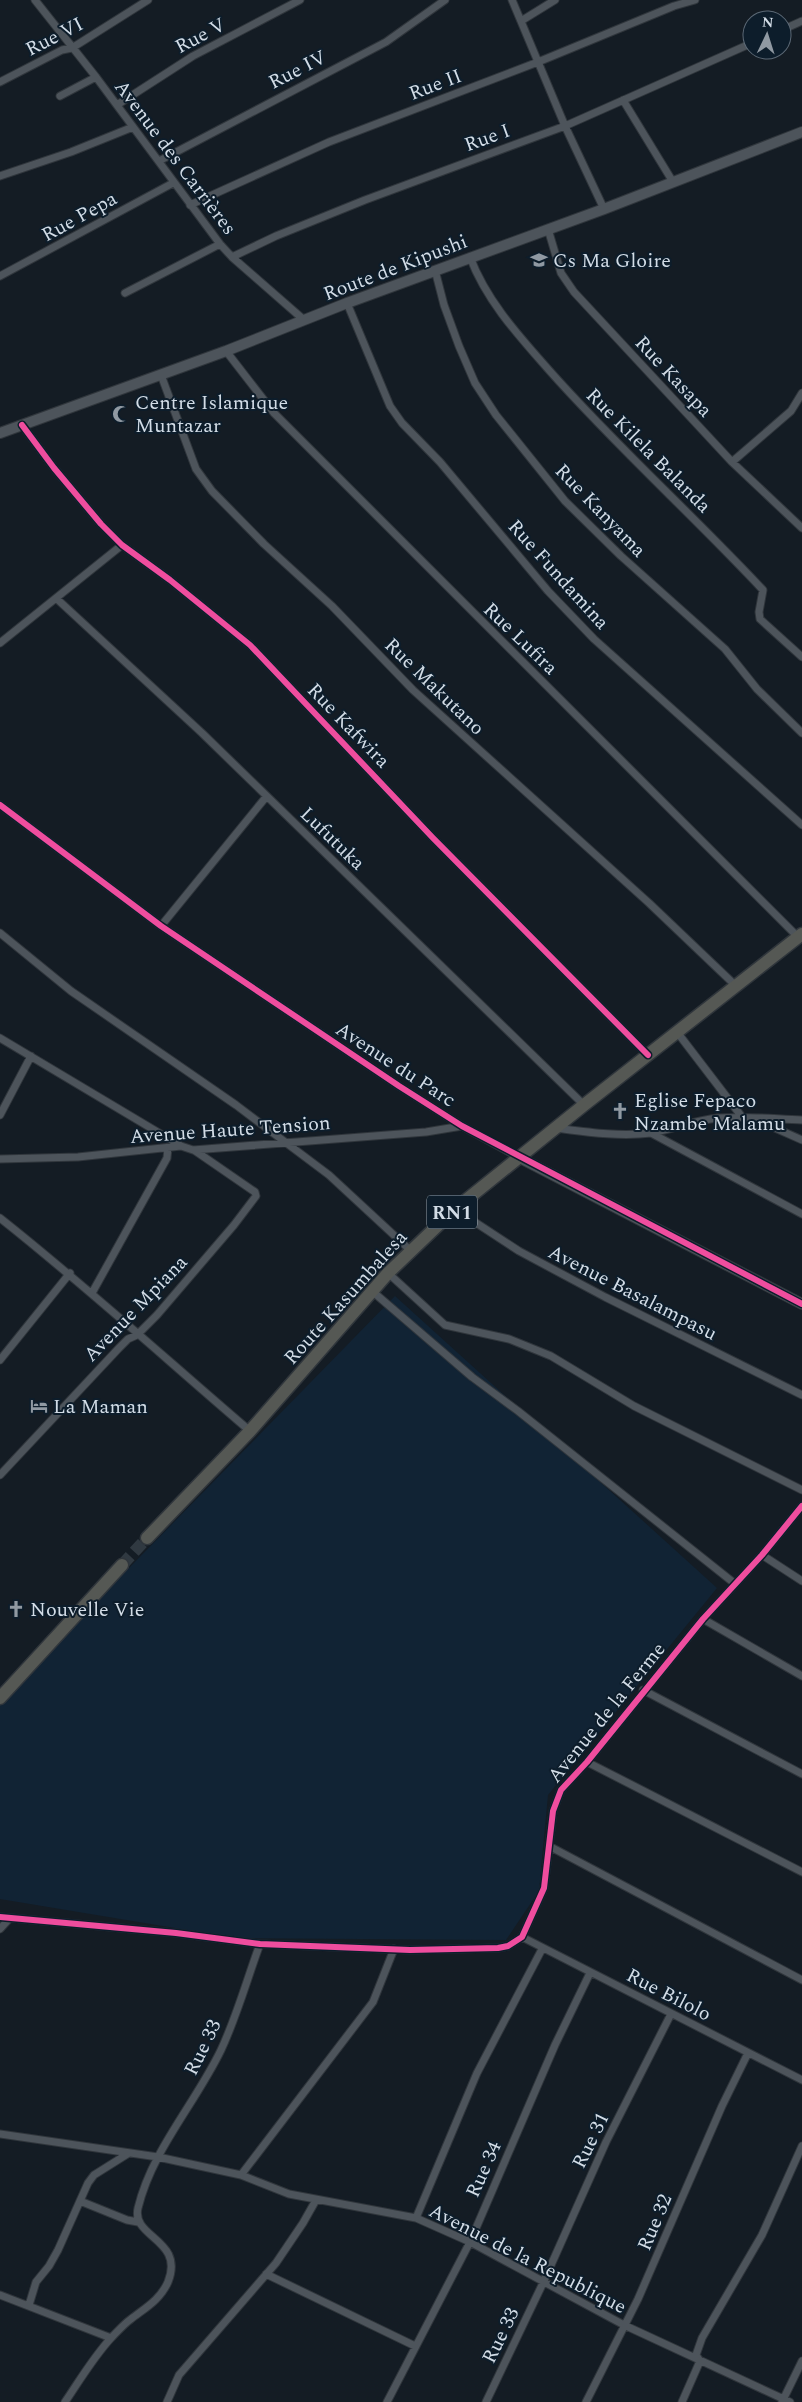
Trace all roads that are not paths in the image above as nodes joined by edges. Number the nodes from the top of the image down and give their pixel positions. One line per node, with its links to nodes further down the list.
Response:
1 (35, 0): 10 (street, Avenue des Carrières)
2 (148, 0): 10 (street, Rue VI)
3 (300, 0): 16 (street, Rue V)
4 (445, 0): 20 (street, Rue IV)
5 (512, 0): 8 (street)
6 (555, 0): 8 (street)
7 (695, 0): 11 (street, Rue II)
8 (521, 21): 11 (street)
9 (742, 47): 15 (street, Rue I)
10 (72, 48): 12 (street, Avenue des Carrières); 13 (street, Rue VI)
11 (538, 62): 17 (street); 24 (street, Rue II)
12 (96, 78): 14 (street); 16 (street, Avenue des Carrières)
13 (0, 82)
14 (60, 96)
15 (623, 100): 17 (street, Rue I); 22 (street)
16 (117, 104): 18 (street, Avenue des Carrières)
17 (565, 126): 25 (street); 28 (street, Rue I)
18 (133, 127): 20 (street, Avenue des Carrières); 21 (street)
19 (802, 132): 22 (main road, Route de Kipushi)
20 (159, 161): 23 (street, Avenue des Carrières)
21 (0, 176)
22 (673, 182): 25 (main road, Route de Kipushi)
23 (173, 183): 24 (street, Avenue des Carrières); 31 (street, Rue Pepa)
24 (190, 205): 27 (street, Avenue des Carrières)
25 (604, 209): 26 (main road, Route de Kipushi)
26 (548, 229): 29 (main road, Route de Kipushi); 40 (street, Rue Kasapa)
27 (220, 244): 28 (street, Avenue des Carrières); 32 (street)
28 (232, 257): 34 (street, Avenue des Carrières)
29 (470, 257): 30 (main road, Route de Kipushi); 45 (street, Rue Kilela Balanda)
30 (435, 270): 33 (main road, Route de Kipushi); 46 (street, Rue Kanyama)
31 (0, 276)
32 (125, 293)
33 (347, 303): 34 (main road, Route de Kipushi); 49 (street, Rue Fundamina)
34 (304, 320): 35 (main road, Route de Kipushi)
35 (226, 351): 36 (main road, Route de Kipushi); 52 (street, Rue Lufira)
36 (161, 375): 38 (main road, Route de Kipushi); 53 (street, Rue Makutano)
37 (802, 393): 40 (street)
38 (22, 425): 39 (main road, Route de Kipushi); 42 (street, Rue Kafwira)
39 (0, 433)
40 (732, 462): 41 (street, Rue Kasapa)
41 (802, 528)
42 (122, 545): 43 (street); 56 (street, Rue Kafwira)
43 (57, 599): 44 (street); 47 (street, Lufutuka)
44 (0, 643)
45 (802, 657)
46 (802, 733)
47 (266, 796): 50 (street); 58 (street, Lufutuka)
48 (0, 805): 50 (street, Avenue du Parc)
49 (802, 825)
50 (161, 926): 63 (street, Avenue du Parc)
51 (0, 933): 67 (street)
52 (801, 937): 53 (highway, Route Kasumbalesa / RN1)
53 (736, 985): 54 (highway, Route Kasumbalesa / RN1)
54 (677, 1032): 56 (highway, Route Kasumbalesa / RN1); 60 (street)
55 (0, 1038): 57 (street)
56 (648, 1055): 58 (highway, Route Kasumbalesa / RN1)
57 (31, 1056): 59 (street); 68 (street)
58 (584, 1105): 64 (highway, Route Kasumbalesa / RN1)
59 (0, 1116)
60 (742, 1116): 61 (street); 65 (street)
61 (753, 1118): 62 (street); 66 (street)
62 (802, 1120)
63 (462, 1126): 67 (street, Avenue Haute Tension); 71 (street, Avenue du Parc)
64 (556, 1128): 65 (street); 71 (highway, Route Kasumbalesa / RN1)
65 (651, 1132): 74 (street)
66 (802, 1140)
67 (282, 1142): 70 (street, Avenue Haute Tension); 76 (street)
68 (181, 1146): 69 (street, Avenue Haute Tension); 70 (street, Avenue Haute Tension)
69 (168, 1148): 72 (street, Avenue Haute Tension); 80 (street)
70 (193, 1150): 82 (street, Avenue Mpiana)
71 (520, 1158): 73 (highway, Route Kasumbalesa / RN1); 81 (main road, Avenue du Parc)
72 (0, 1159)
73 (455, 1209): 76 (highway, Route Kasumbalesa / RN1); 84 (street, Avenue Basalampasu)
74 (802, 1214)
75 (0, 1218): 77 (street)
76 (410, 1250): 78 (highway, Route Kasumbalesa / RN1)
77 (70, 1273): 80 (street); 83 (street)
78 (388, 1273): 79 (highway, Route Kasumbalesa / RN1); 87 (street)
79 (372, 1291): 85 (highway, Route Kasumbalesa / RN1); 93 (street)
80 (92, 1293): 82 (street)
81 (802, 1304)
82 (137, 1335): 85 (street); 86 (street, Avenue Mpiana)
83 (0, 1360)
84 (802, 1395)
85 (250, 1431): 89 (highway, Route Kasumbalesa / RN1)
86 (0, 1475)
87 (802, 1490)
88 (802, 1506): 90 (street, Avenue de la Ferme)
89 (147, 1538)
90 (762, 1555): 92 (street); 93 (street, Avenue de la Ferme)
91 (122, 1565): 97 (highway)
92 (802, 1581)
93 (734, 1583): 94 (street, Avenue de la Ferme)
94 (702, 1619): 95 (street); 96 (street, Avenue de la Ferme)
95 (802, 1676)
96 (643, 1690): 98 (street, Avenue de la Ferme); 99 (street)
97 (0, 1698)
98 (587, 1762): 100 (street, Avenue de la Ferme); 101 (street)
99 (802, 1774)
100 (549, 1846): 105 (street, Avenue de la Ferme); 110 (street)
101 (802, 1872)
102 (0, 1917): 103 (street)
103 (10, 1918): 104 (street); 106 (street)
104 (0, 1929)
105 (522, 1938): 107 (street); 108 (street, Rue Bilolo)
106 (260, 1944): 107 (street); 117 (street, Rue 33)
107 (394, 1949): 118 (street)
108 (542, 1949): 109 (street, Rue Bilolo); 121 (street)
109 (590, 1973): 111 (street, Rue Bilolo); 123 (street, Rue 34)
110 (802, 1980)
111 (672, 2014): 112 (street, Rue Bilolo); 125 (street, Rue 31)
112 (748, 2052): 113 (street, Rue Bilolo); 128 (street, Rue 32)
113 (802, 2080)
114 (0, 2134): 116 (street, Avenue de la Republique)
115 (802, 2146): 131 (street)
116 (129, 2153): 117 (street, Avenue de la Republique); 120 (street)
117 (158, 2157): 118 (street, Avenue de la Republique); 122 (street, Rue 33)
118 (241, 2175): 119 (street, Avenue de la Republique)
119 (316, 2200): 121 (street, Avenue de la Republique); 124 (street)
120 (80, 2201): 122 (street); 127 (street)
121 (416, 2218): 123 (street, Avenue de la Republique)
122 (138, 2222): 129 (street)
123 (470, 2242): 125 (street, Avenue de la Republique); 130 (street, Rue 34)
124 (266, 2274): 130 (street); 135 (street)
125 (543, 2283): 128 (street, Avenue de la Republique); 137 (street, Rue 33)
126 (0, 2295): 127 (street)
127 (29, 2305): 129 (street)
128 (624, 2325): 131 (street, Avenue de la Republique); 138 (street, Rue 32)
129 (111, 2338): 134 (street)
130 (415, 2346): 136 (street, Rue 34)
131 (700, 2361): 133 (street, Avenue de la Republique); 139 (street)
132 (802, 2361): 133 (street)
133 (785, 2401)
134 (66, 2402)
135 (167, 2402)
136 (387, 2402)
137 (486, 2402)
138 (586, 2402)
139 (682, 2402)

